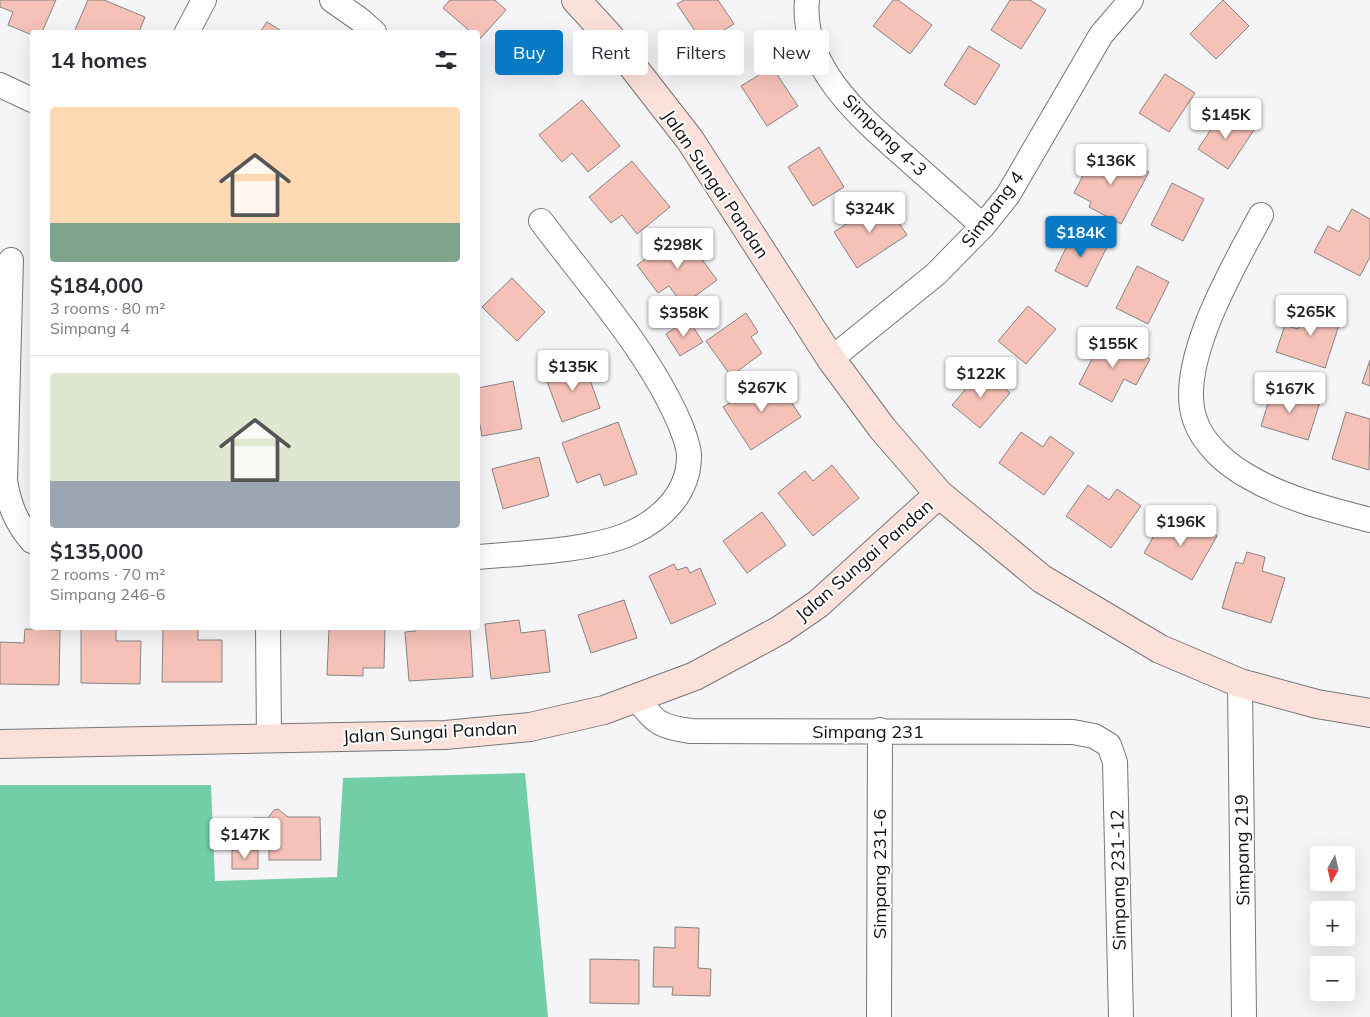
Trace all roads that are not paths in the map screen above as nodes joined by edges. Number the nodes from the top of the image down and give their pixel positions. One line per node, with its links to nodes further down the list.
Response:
1 (204, 0): 6 (street)
2 (332, 0): 7 (street)
3 (576, 0): 14 (street, Jalan Sungai Pandan)
4 (807, 0): 12 (street, Simpang 4-3)
5 (1131, 0): 12 (street, Simpang 4)
6 (188, 30)
7 (372, 30)
8 (0, 85): 9 (street)
9 (30, 99)
10 (1261, 215): 16 (street)
11 (541, 221): 18 (street)
12 (983, 226): 14 (street, Simpang 4)
13 (11, 260): 17 (street)
14 (831, 359): 15 (street, Jalan Sungai Pandan)
15 (939, 494): 20 (street, Jalan Sungai Pandan); 21 (street, Jalan Sungai Pandan)
16 (1370, 520)
17 (30, 538)
18 (480, 557)
19 (268, 630): 24 (street)
20 (1240, 683): 22 (street, Jalan Sungai Pandan); 29 (street, Simpang 219)
21 (637, 699): 23 (street, Simpang 231); 24 (street, Jalan Sungai Pandan)
22 (1370, 714)
23 (880, 730): 26 (street, Simpang 231); 27 (street, Simpang 231-6)
24 (269, 739): 25 (street, Jalan Sungai Pandan)
25 (0, 744)
26 (1109, 744): 28 (street, Simpang 231-12)
27 (879, 1017)
28 (1121, 1017)
29 (1244, 1017)

